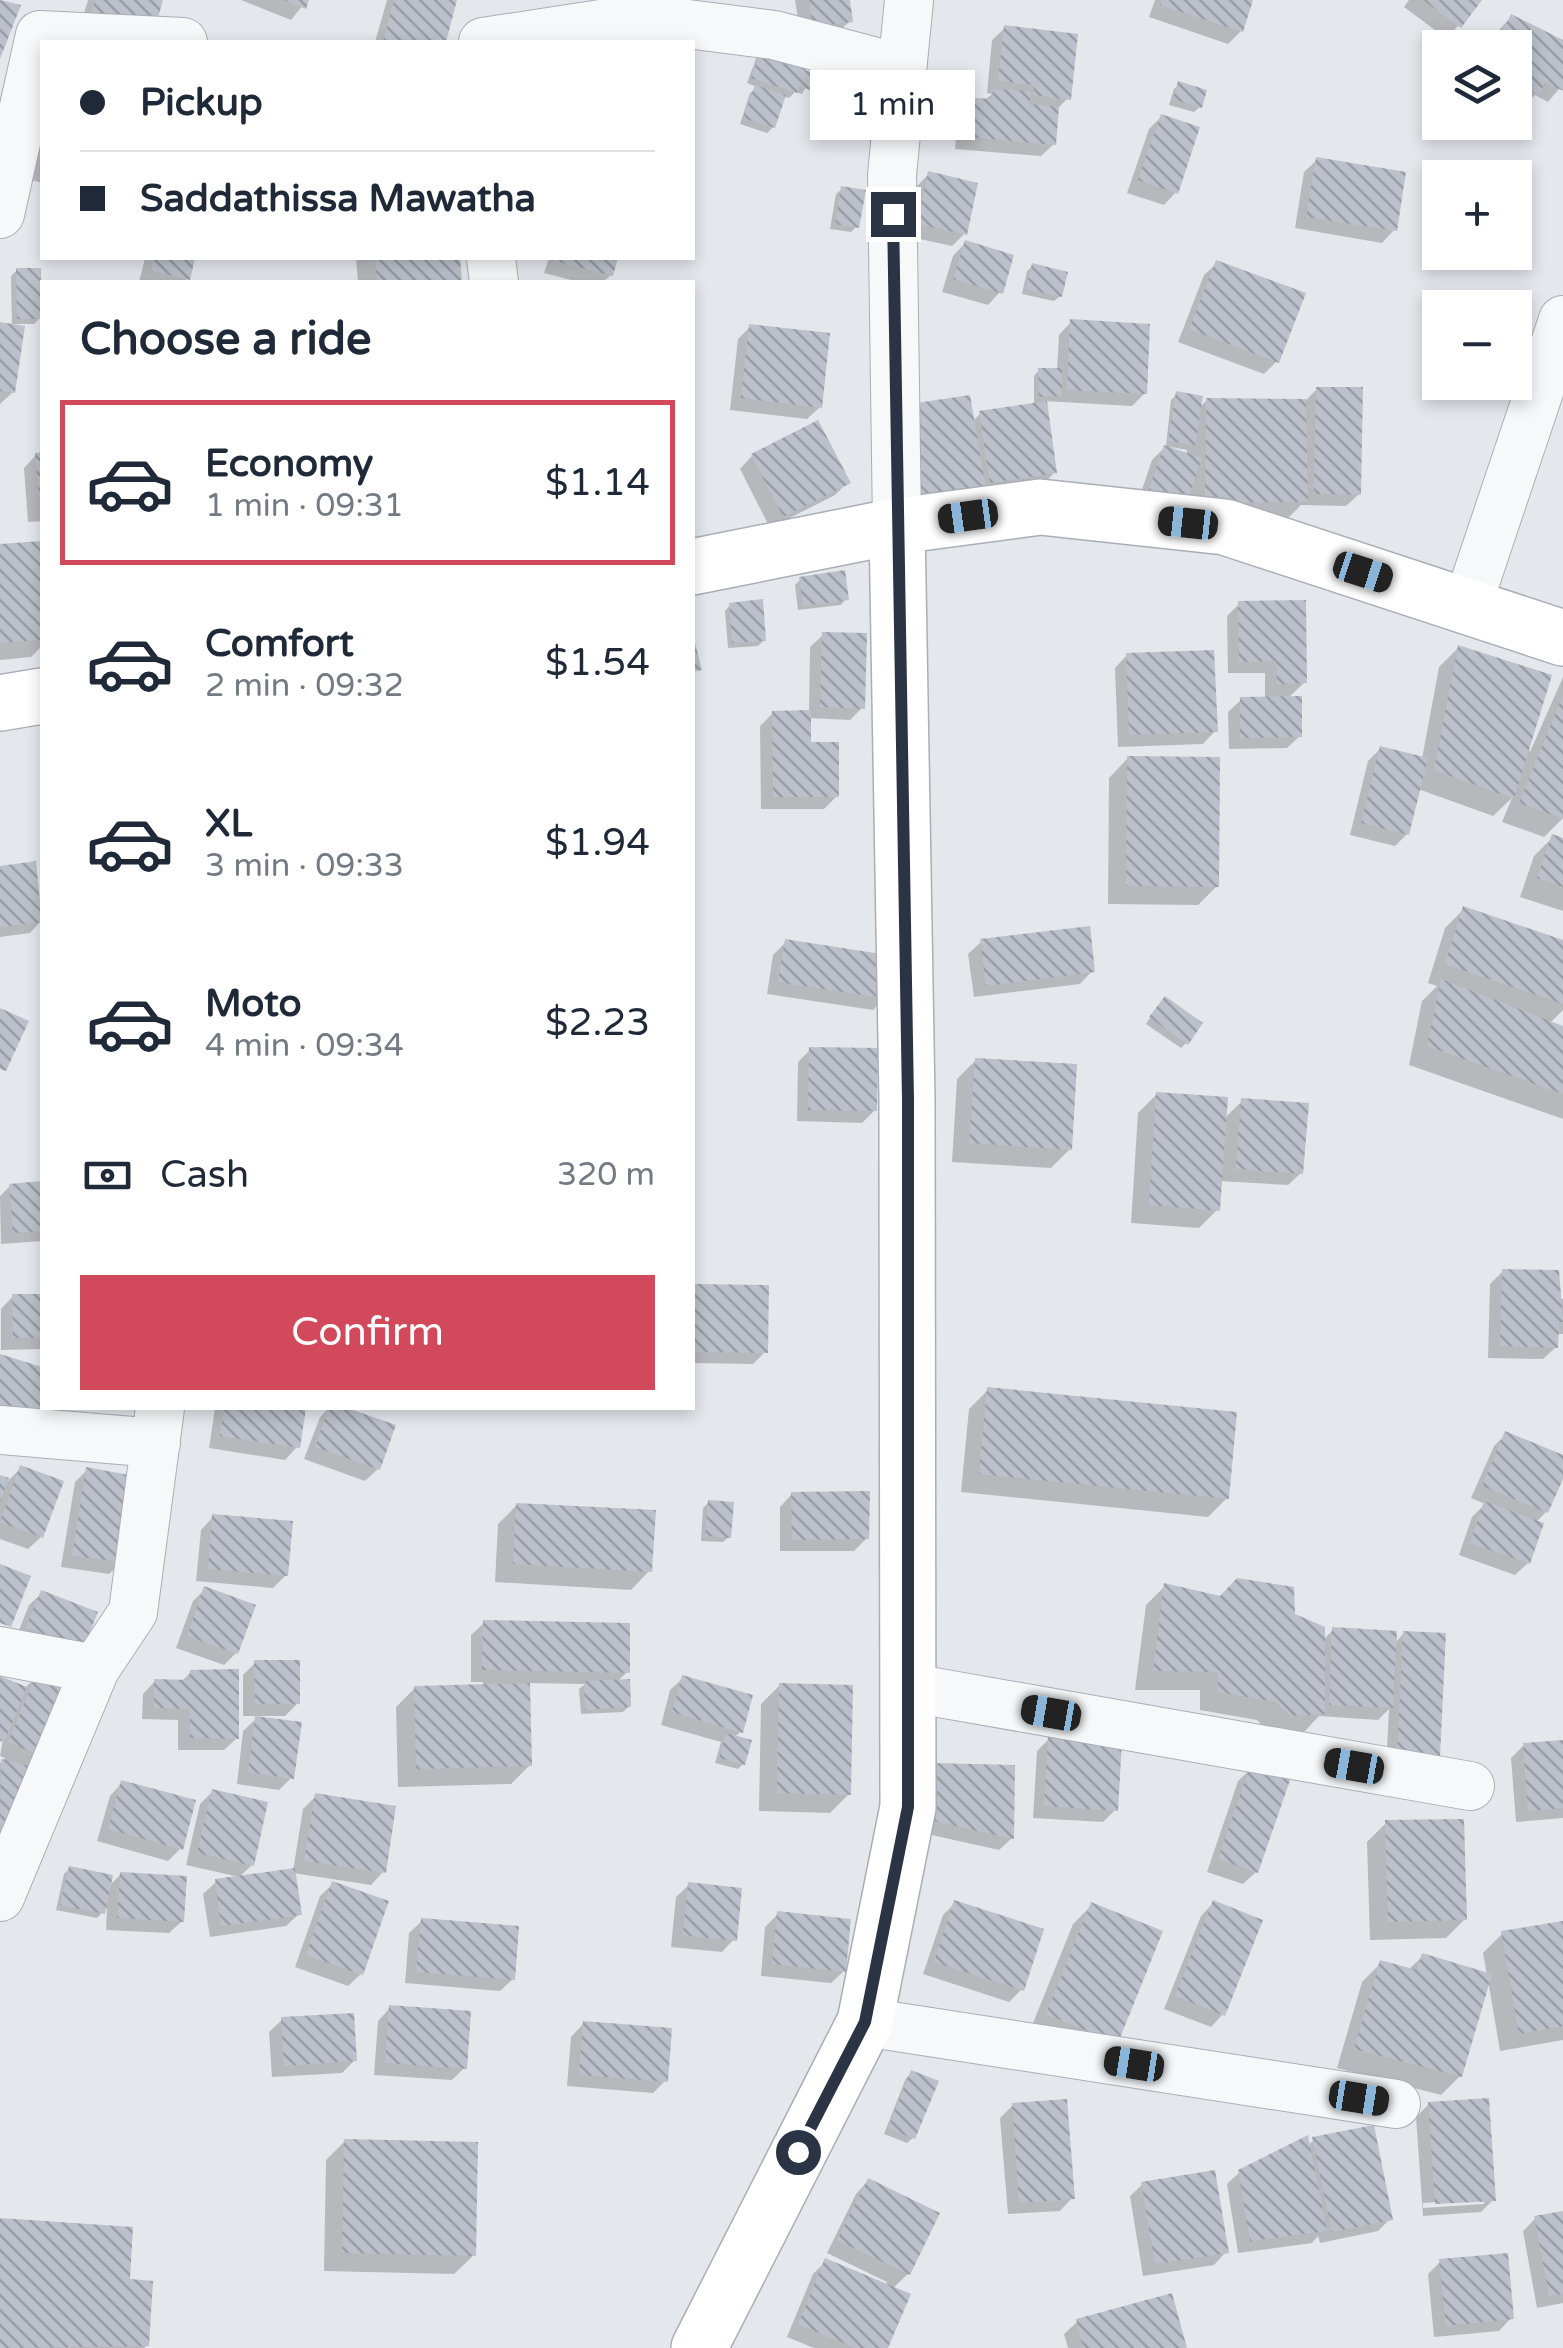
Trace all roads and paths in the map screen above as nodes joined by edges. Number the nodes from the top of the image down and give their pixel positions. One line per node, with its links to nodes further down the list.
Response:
1 (909, 0): 4 (street)
2 (141, 40): 5 (street)
3 (496, 40): 4 (street)
4 (902, 68): 7 (street)
5 (0, 214)
6 (1563, 320): 9 (street)
7 (897, 526): 8 (street); 9 (street); 17 (street)
8 (695, 566)
9 (1467, 606): 10 (street)
10 (1563, 638)
11 (40, 696): 12 (street)
12 (0, 703)
13 (158, 1426): 14 (street); 16 (street)
14 (0, 1430)
15 (0, 1651): 16 (street)
16 (94, 1670): 19 (street)
17 (910, 1688): 18 (street); 20 (street)
18 (1470, 1786)
19 (5, 1871)
20 (865, 2022): 21 (street); 22 (street)
21 (1396, 2104)
22 (699, 2348)

